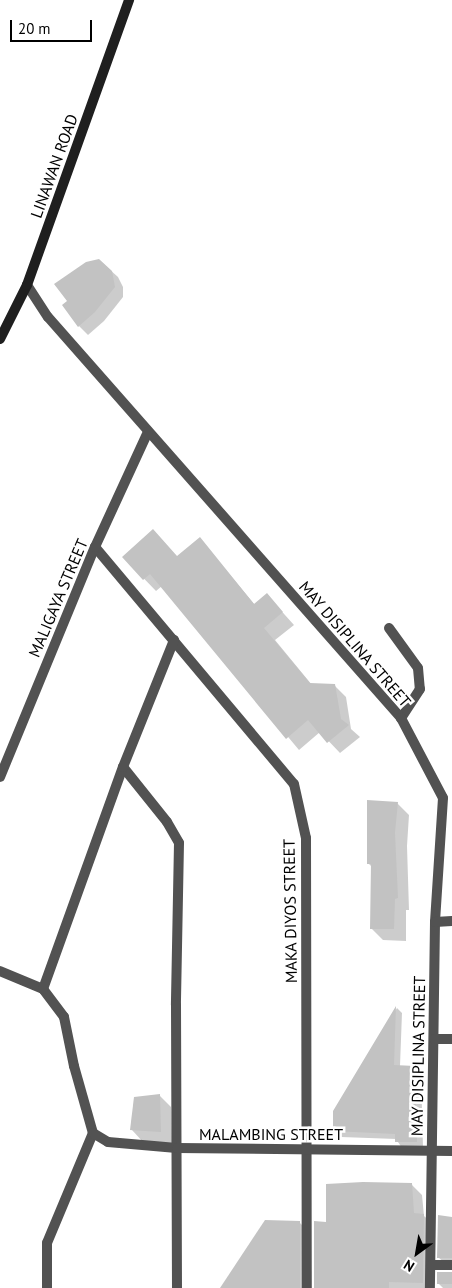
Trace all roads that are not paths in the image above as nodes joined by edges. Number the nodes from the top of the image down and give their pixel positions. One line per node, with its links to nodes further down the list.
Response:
1 (130, 0): 2 (street, LINAWAN ROAD)
2 (27, 285): 3 (street, LINAWAN ROAD); 4 (street, MAY DISIPLINA STREET)
3 (0, 340)
4 (148, 432): 5 (street, MALIGAYA STREET); 8 (street, MAY DISIPLINA STREET)
5 (95, 547): 7 (street, MAKA DIYOS STREET); 10 (street, MALIGAYA STREET)
6 (389, 628): 8 (street)
7 (174, 640): 9 (street); 20 (street, MAKA DIYOS STREET)
8 (401, 718): 11 (street, MAY DISIPLINA STREET)
9 (123, 767): 15 (street); 19 (street)
10 (0, 777)
11 (448, 798): 13 (street, MAY DISIPLINA STREET)
12 (452, 921): 13 (street)
13 (435, 922): 16 (street, MAY DISIPLINA STREET)
14 (0, 971): 15 (street)
15 (43, 989): 18 (street)
16 (434, 1039): 17 (street); 21 (street, MAY DISIPLINA STREET)
17 (452, 1039)
18 (93, 1133): 19 (street, MALAMBING STREET); 25 (street)
19 (177, 1148): 20 (street, MALAMBING STREET); 26 (street)
20 (306, 1149): 21 (street, MALAMBING STREET); 27 (street, MAKA DIYOS STREET)
21 (432, 1150): 22 (street, MALAMBING STREET); 23 (street, MAY DISIPLINA STREET)
22 (452, 1151)
23 (431, 1265): 24 (street); 28 (street, MAY DISIPLINA STREET)
24 (452, 1265)
25 (47, 1288)
26 (178, 1288)
27 (308, 1288)
28 (430, 1288)

